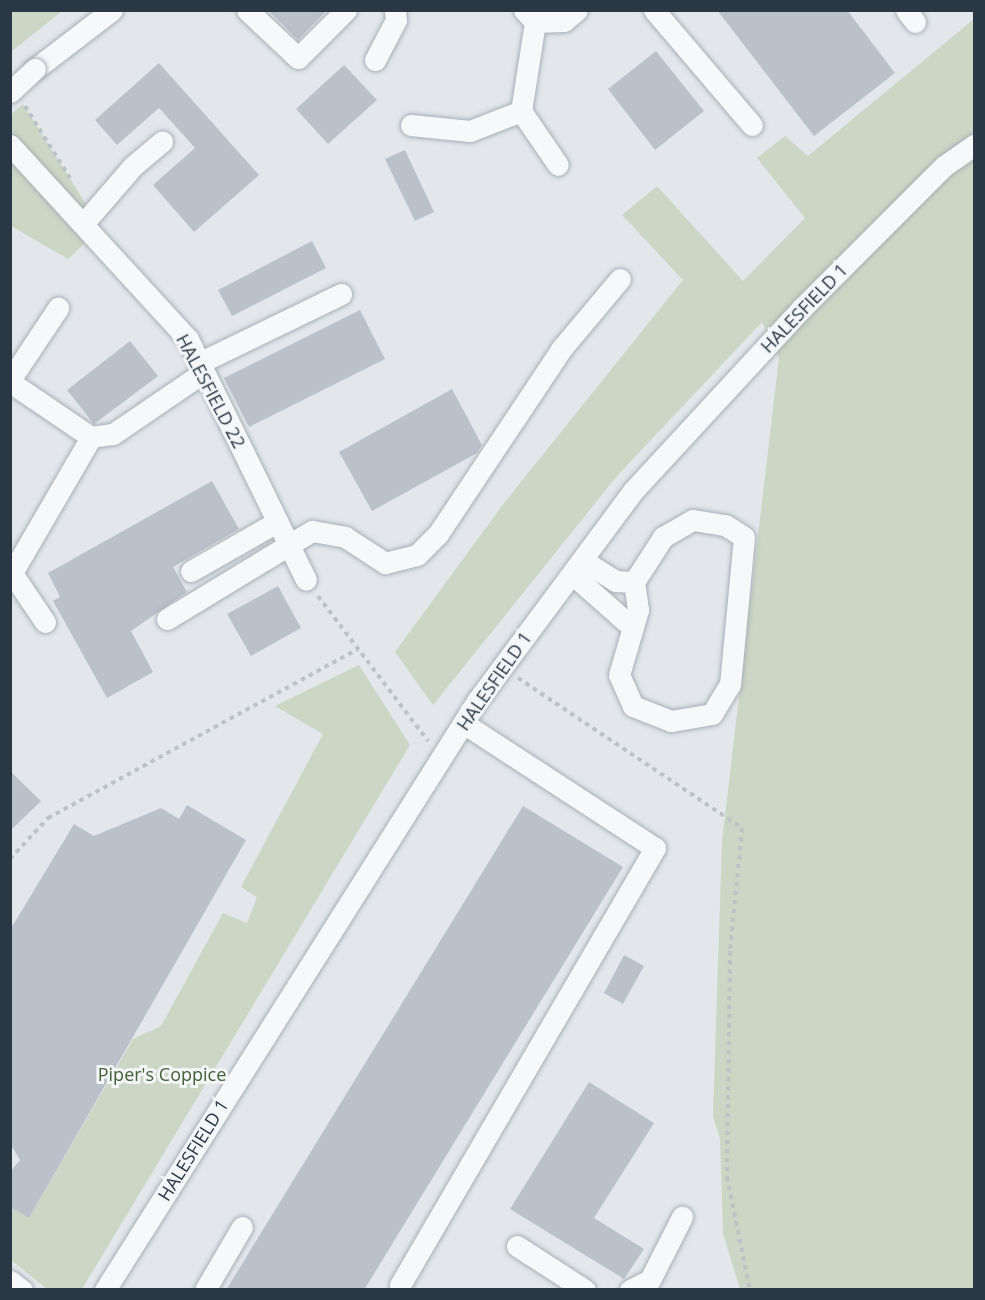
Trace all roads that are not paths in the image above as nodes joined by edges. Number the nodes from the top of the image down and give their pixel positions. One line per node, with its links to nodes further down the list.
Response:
1 (112, 10): 9 (street, bridge)
2 (247, 10): 3 (street)
3 (346, 10)
4 (395, 10): 8 (street)
5 (577, 10): 7 (street)
6 (654, 10): 12 (street)
7 (530, 16): 10 (street)
8 (375, 60)
9 (17, 98)
10 (520, 111): 11 (street); 16 (street)
11 (411, 125)
12 (752, 125)
13 (162, 142): 17 (street)
14 (10, 145): 17 (street, HALESFIELD 22)
15 (975, 145): 26 (street, HALESFIELD 1)
16 (558, 165)
17 (83, 224): 21 (street, HALESFIELD 22)
18 (620, 279): 25 (street)
19 (341, 294): 21 (street)
20 (58, 308): 22 (street)
21 (202, 368): 23 (street); 24 (street, HALESFIELD 22)
22 (10, 381): 23 (street)
23 (91, 437): 31 (street)
24 (277, 522): 25 (street, HALESFIELD 22); 27 (street)
25 (288, 544): 28 (street, HALESFIELD 22); 30 (street)
26 (577, 567): 29 (street); 32 (street); 33 (street, HALESFIELD 1)
27 (191, 571)
28 (306, 580)
29 (634, 582): 32 (street); 32 (street)
30 (167, 619)
31 (45, 622)
32 (632, 627)
33 (463, 723): 38 (street); 40 (street, HALESFIELD 1)
34 (682, 1217): 43 (street)
35 (242, 1227): 41 (street)
36 (517, 1246): 42 (street)
37 (10, 1281): 39 (street)
38 (400, 1286)
39 (22, 1290)
40 (105, 1290)
41 (206, 1290)
42 (585, 1290)
43 (630, 1290)

